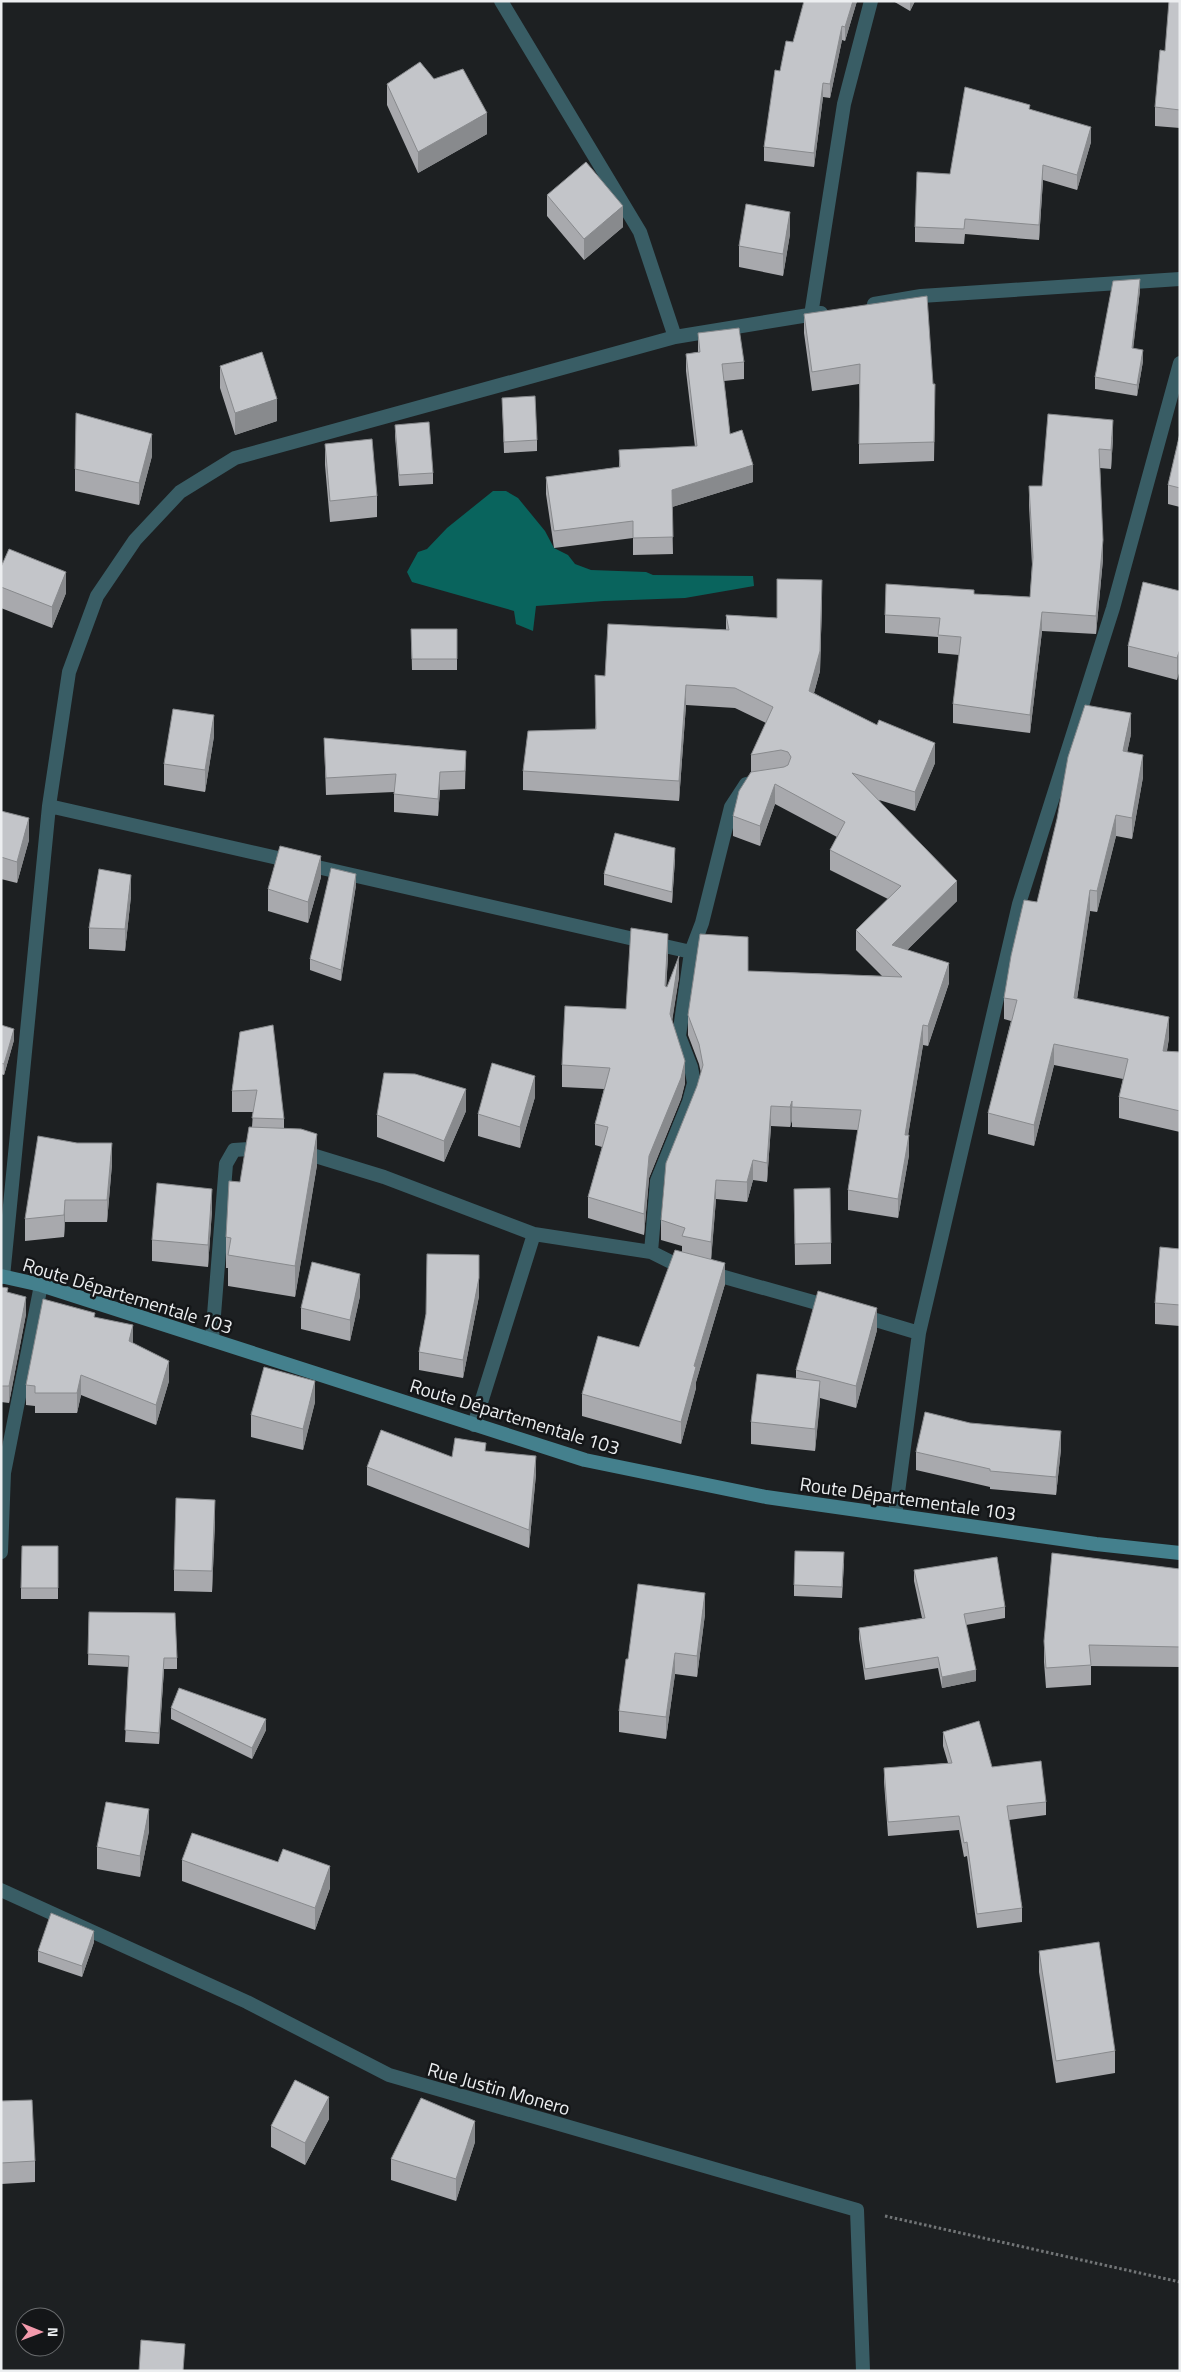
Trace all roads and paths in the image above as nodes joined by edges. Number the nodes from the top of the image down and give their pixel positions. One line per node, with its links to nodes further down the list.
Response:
1 (501, 1): 7 (street)
2 (872, 1): 6 (street)
3 (1180, 279): 4 (street)
4 (857, 307)
5 (838, 310): 6 (street)
6 (811, 315): 7 (street)
7 (675, 337): 10 (street)
8 (1180, 363): 16 (street)
9 (764, 781): 11 (street)
10 (49, 806): 11 (street); 14 (street)
11 (691, 952): 13 (street)
12 (534, 1234): 13 (street); 17 (street); 18 (street)
13 (651, 1252): 16 (street)
14 (2, 1276): 15 (main road, Route Départementale 103)
15 (41, 1285): 17 (main road, Route Départementale 103); 20 (street)
16 (919, 1333): 19 (street)
17 (212, 1340): 18 (main road, Route Départementale 103)
18 (474, 1425): 19 (main road, Route Départementale 103)
19 (895, 1515): 21 (main road, Route Départementale 103)
20 (1, 1552)
21 (1180, 1553)
22 (1, 1890): 23 (street, Rue Justin Monero)
23 (857, 2210): 24 (path); 25 (street)
24 (1180, 2282)
25 (863, 2371)

